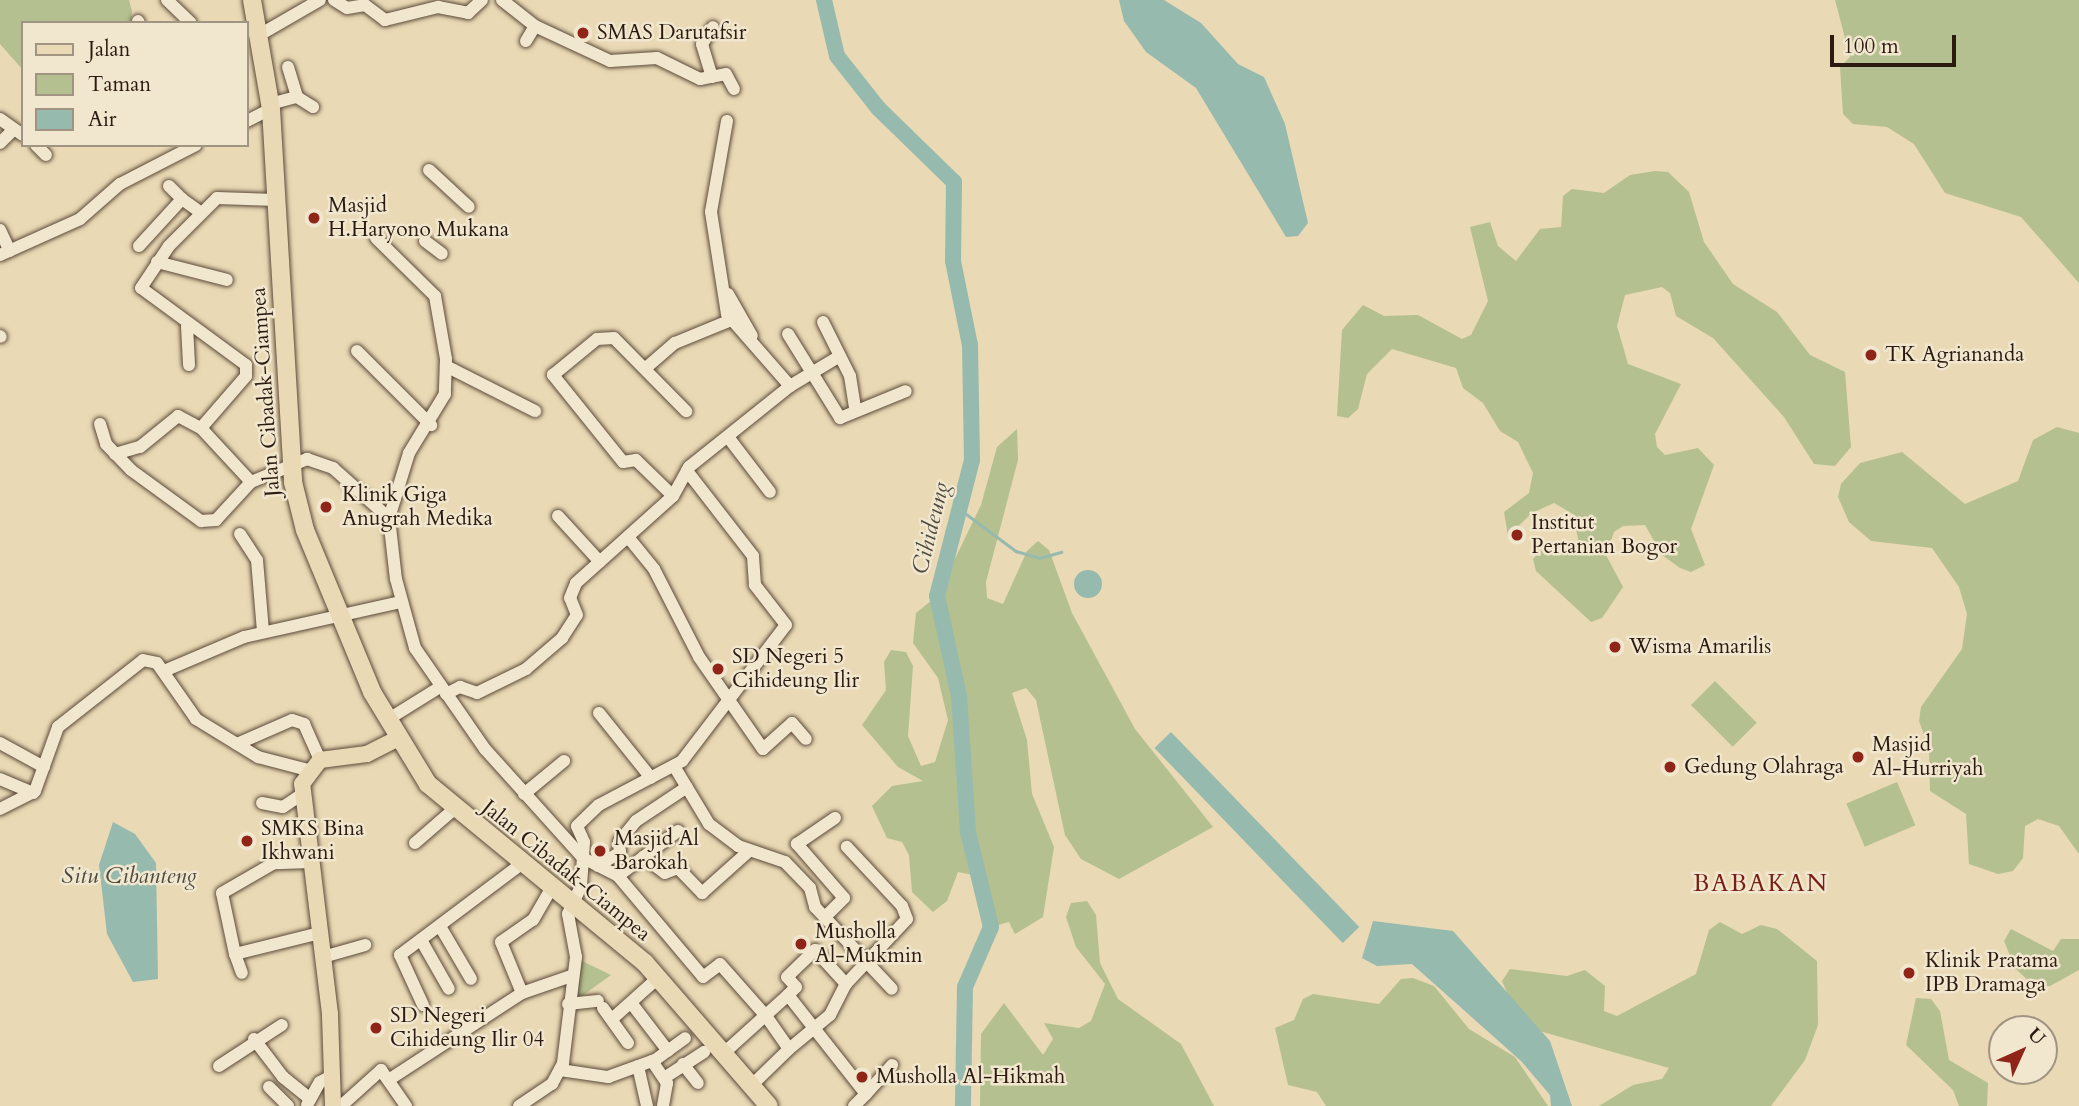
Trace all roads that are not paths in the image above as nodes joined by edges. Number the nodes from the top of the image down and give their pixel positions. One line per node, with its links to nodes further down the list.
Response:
1 (167, 0): 8 (street)
2 (252, 0): 11 (highway, Jalan Cibadak-Ciampea)
3 (320, 0): 11 (street)
4 (334, 0): 7 (street)
5 (482, 0): 7 (street)
6 (502, 0): 9 (street)
7 (408, 6)
8 (189, 21)
9 (535, 26): 12 (street); 14 (street)
10 (712, 27): 14 (street)
11 (261, 34): 17 (highway, Jalan Cibadak-Ciampea)
12 (526, 41)
13 (288, 67): 16 (street)
14 (712, 77): 15 (street)
15 (734, 89)
16 (297, 97): 17 (street); 18 (street)
17 (270, 107): 20 (street); 31 (highway, Jalan Cibadak-Ciampea)
18 (313, 107)
19 (0, 119): 22 (street)
20 (248, 120)
21 (727, 121): 42 (street)
22 (17, 133): 23 (street)
23 (0, 143)
24 (38, 147): 27 (street)
25 (188, 147): 26 (street)
26 (171, 152): 38 (street)
27 (46, 155)
28 (429, 170): 32 (street)
29 (169, 186): 30 (street)
30 (182, 199): 33 (street); 37 (street)
31 (276, 200): 33 (street); 64 (highway, Jalan Cibadak-Ciampea)
32 (469, 207)
33 (200, 212): 40 (street)
34 (0, 230): 38 (street)
35 (376, 238): 51 (street)
36 (425, 241): 39 (street)
37 (139, 246)
38 (5, 253)
39 (442, 254)
40 (157, 262): 41 (street); 45 (street)
41 (227, 280)
42 (728, 294): 43 (street); 47 (street)
43 (731, 320): 47 (street); 52 (street)
44 (823, 322): 49 (street)
45 (187, 326): 50 (street); 61 (street)
46 (788, 334): 53 (street)
47 (753, 340): 54 (street)
48 (357, 351): 60 (street)
49 (840, 356): 53 (street); 56 (street)
50 (189, 365)
51 (446, 366): 57 (street); 60 (street)
52 (647, 367): 58 (street); 68 (street)
53 (811, 373): 54 (street); 56 (street)
54 (790, 386): 62 (street)
55 (906, 391): 56 (street)
56 (855, 408)
57 (535, 411)
58 (685, 411)
59 (100, 424): 63 (street)
60 (431, 425): 70 (street)
61 (201, 428): 63 (street); 66 (street)
62 (728, 437): 65 (street); 67 (street)
63 (115, 454): 66 (street)
64 (291, 463): 66 (street); 70 (street); 75 (highway, Jalan Cibadak-Ciampea)
65 (687, 471): 68 (street); 79 (street)
66 (251, 482)
67 (770, 492)
68 (673, 496): 72 (street)
69 (558, 516): 73 (street)
70 (389, 518): 74 (street)
71 (240, 534): 76 (street)
72 (628, 537): 73 (street); 79 (street)
73 (600, 562): 78 (street)
74 (401, 602): 75 (street); 78 (street)
75 (342, 617): 76 (street); 81 (highway, Jalan Cibadak-Ciampea)
76 (263, 631): 77 (street)
77 (164, 671): 85 (street); 89 (street)
78 (443, 690): 81 (street); 95 (street)
79 (731, 701): 83 (street); 88 (street)
80 (599, 713): 90 (street)
81 (387, 720): 82 (highway, Jalan Cibadak-Ciampea)
82 (397, 739): 87 (main road); 98 (highway, Jalan Cibadak-Ciampea)
83 (806, 739)
84 (0, 743): 89 (street)
85 (237, 744): 87 (street); 87 (street)
86 (564, 761): 95 (street)
87 (314, 765): 94 (main road)
88 (674, 766): 90 (street); 92 (street)
89 (44, 767): 93 (street)
90 (651, 778): 105 (street)
91 (0, 779): 93 (street)
92 (687, 787): 103 (street); 108 (street)
93 (33, 793): 97 (street)
94 (302, 794): 96 (street); 106 (main road)
95 (524, 794): 105 (street)
96 (262, 803)
97 (0, 809)
98 (453, 810): 101 (street); 107 (highway, Jalan Cibadak-Ciampea)
99 (835, 818): 112 (street)
100 (678, 831): 104 (street)
101 (415, 843)
102 (847, 847): 119 (street)
103 (749, 851): 104 (street); 112 (street)
104 (643, 857): 109 (street)
105 (583, 858): 108 (street); 111 (street)
106 (311, 862): 114 (main road); 117 (street)
107 (521, 864): 110 (highway, Jalan Cibadak-Ciampea); 113 (street)
108 (598, 866): 109 (street)
109 (618, 876): 132 (street)
110 (553, 886): 111 (highway, Jalan Cibadak-Ciampea); 127 (street)
111 (575, 901): 121 (street); 122 (highway, Jalan Cibadak-Ciampea)
112 (825, 917): 119 (street)
113 (441, 928): 115 (street); 123 (street)
114 (320, 933): 117 (street); 118 (main road)
115 (421, 940): 125 (street); 131 (street)
116 (365, 945): 118 (street)
117 (235, 954): 120 (street)
118 (323, 957): 149 (main road)
119 (870, 964): 124 (street); 126 (street)
120 (242, 973)
121 (571, 976): 127 (street); 129 (street)
122 (659, 978): 130 (street); 142 (highway, Jalan Cibadak-Ciampea)
123 (471, 979)
124 (846, 984): 128 (street); 135 (street)
125 (449, 989)
126 (892, 989)
127 (522, 993): 151 (street)
128 (788, 995): 132 (street); 135 (street)
129 (571, 1004): 133 (street); 148 (street)
130 (632, 1004): 133 (street); 139 (street)
131 (423, 1005)
132 (766, 1017): 140 (street); 142 (street)
133 (612, 1019): 138 (street)
134 (282, 1025): 137 (street)
135 (813, 1029): 140 (street); 155 (street)
136 (685, 1038): 139 (street)
137 (254, 1039): 146 (street); 156 (street)
138 (628, 1044)
139 (671, 1049): 143 (street); 144 (street)
140 (789, 1049): 153 (street)
141 (704, 1052): 144 (street)
142 (725, 1052): 153 (highway, Jalan Cibadak-Ciampea)
143 (652, 1061): 147 (street); 150 (street)
144 (684, 1064): 150 (street); 152 (street)
145 (892, 1065): 155 (street)
146 (219, 1066)
147 (638, 1066): 148 (street); 162 (street)
148 (560, 1070): 161 (street)
149 (333, 1075): 156 (street); 158 (main road)
150 (664, 1078): 163 (street)
151 (390, 1079): 159 (street); 160 (street)
152 (698, 1083)
153 (752, 1085): 164 (highway, Jalan Cibadak-Ciampea)
154 (269, 1087): 157 (street)
155 (866, 1094): 165 (street)
156 (308, 1103)
157 (288, 1106)
158 (333, 1106)
159 (341, 1106)
160 (406, 1106)
161 (519, 1106)
162 (647, 1106)
163 (663, 1106)
164 (769, 1106)
165 (854, 1106)

